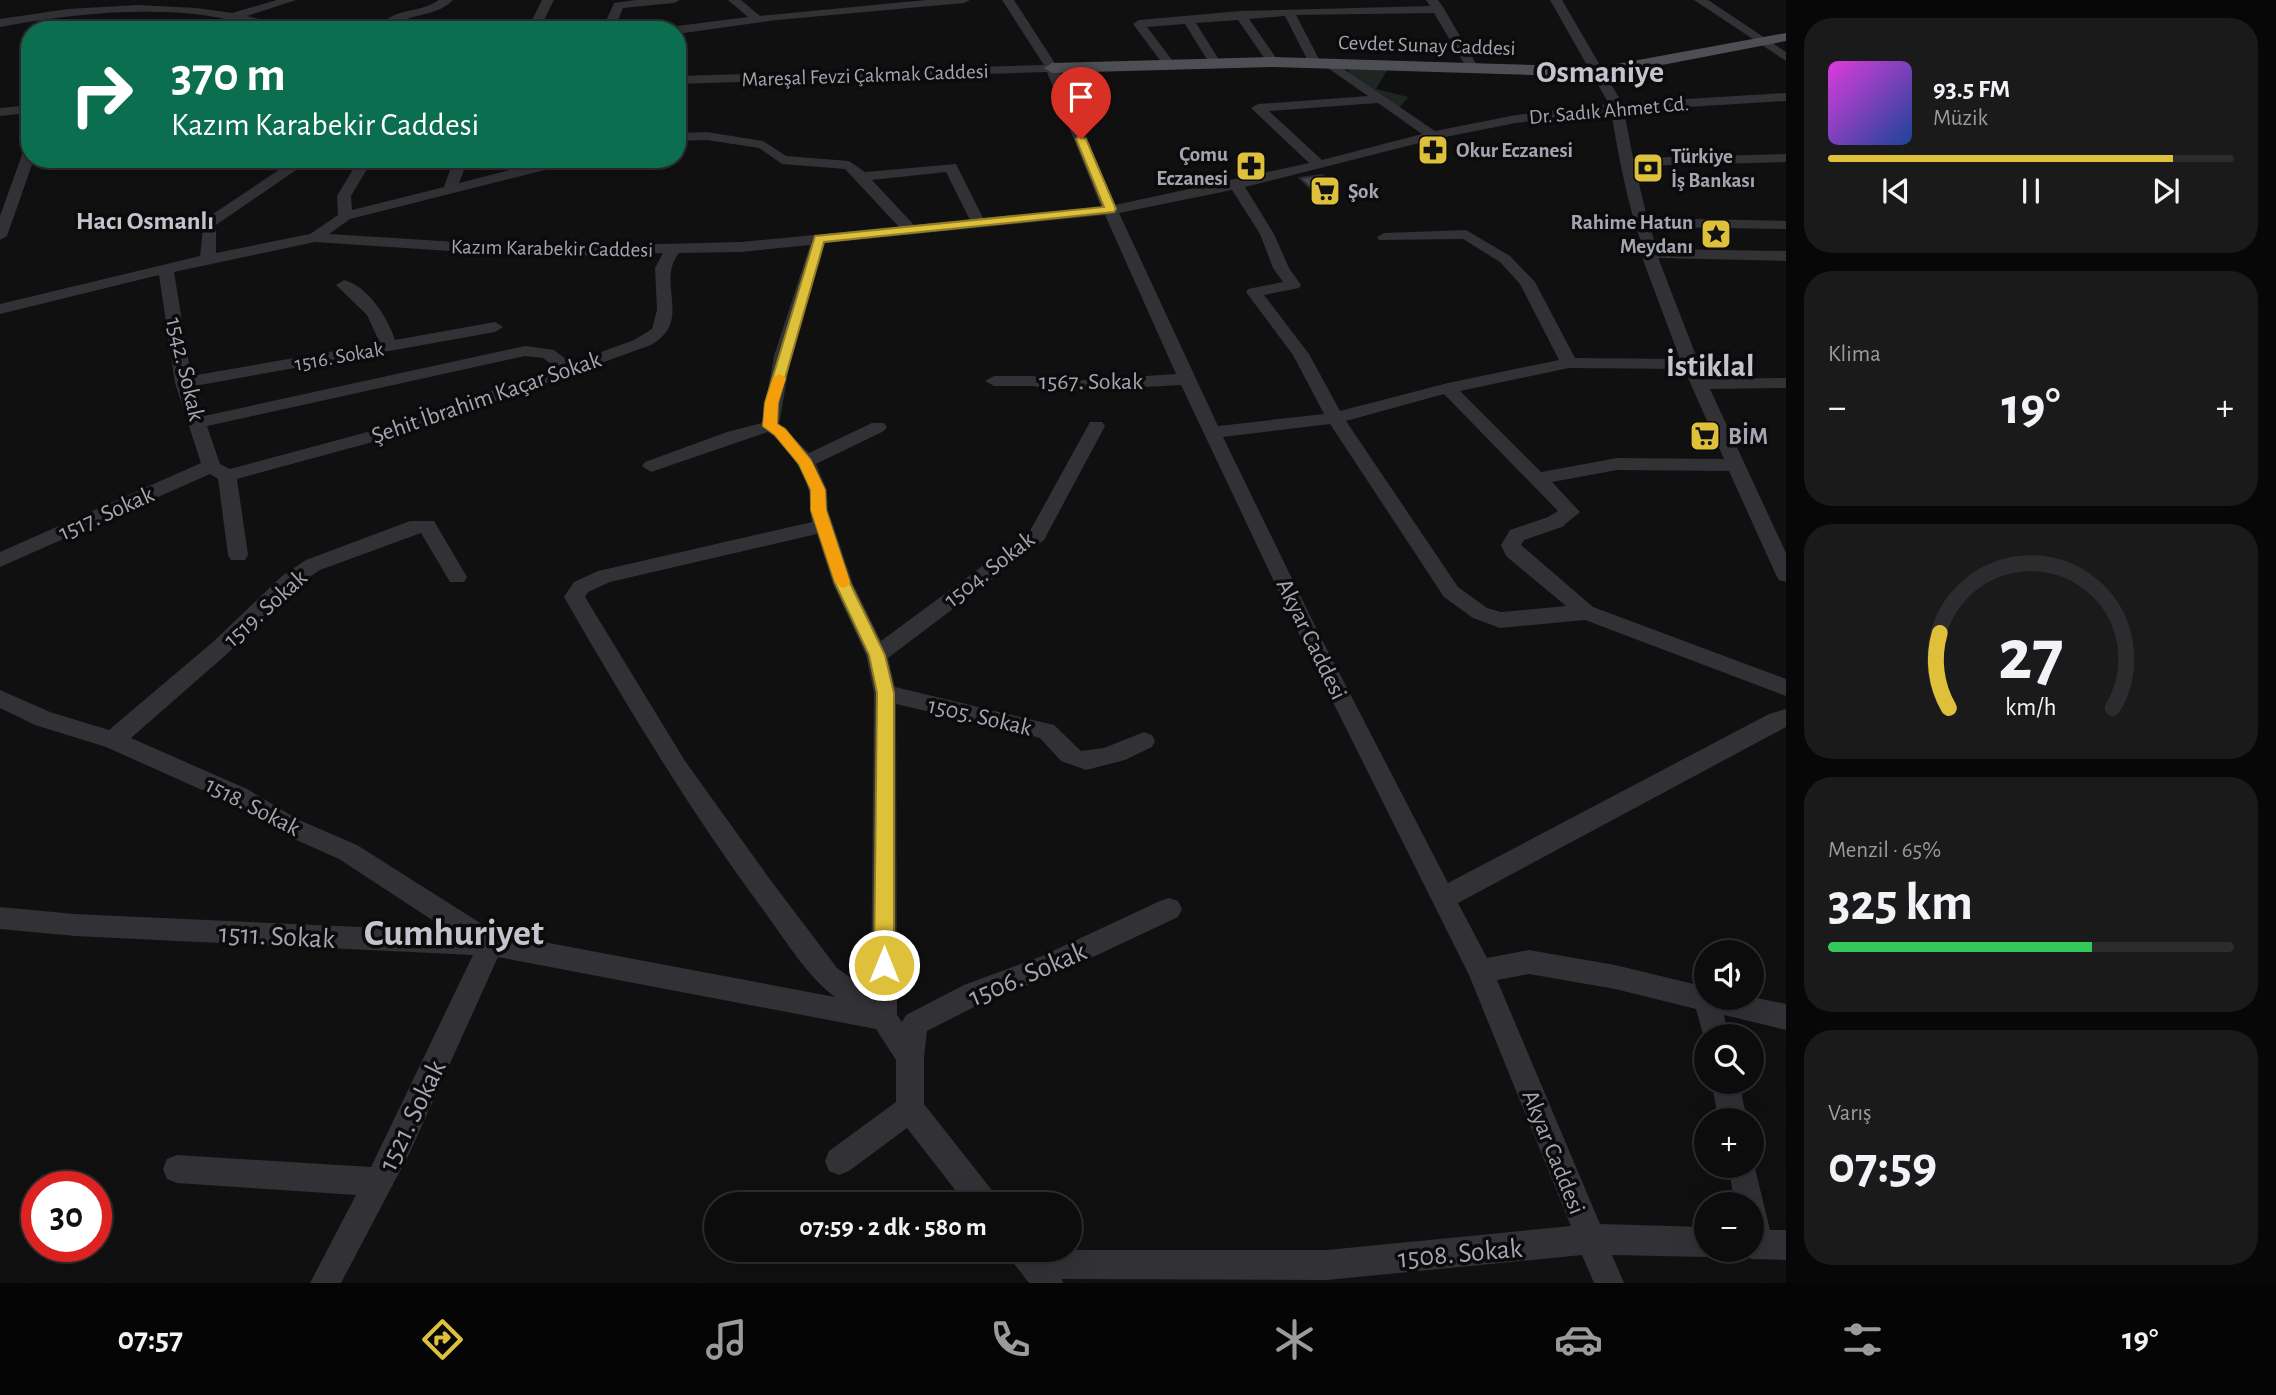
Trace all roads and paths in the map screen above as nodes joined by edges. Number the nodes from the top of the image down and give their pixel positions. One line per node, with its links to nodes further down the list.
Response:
1 (166, 0): 13 (street)
2 (290, 0): 17 (street)
3 (447, 0): 20 (street)
4 (548, 0): 21 (street)
5 (674, 0): 22 (street)
6 (734, 0): 18 (street)
7 (820, 0): 14 (street)
8 (964, 0): 14 (street)
9 (1008, 0): 34 (street, Akyar Caddesi)
10 (1556, 0): 35 (street)
11 (1700, 0): 27 (street)
12 (1436, 4): 15 (street); 33 (street)
13 (186, 10): 17 (street); 24 (street)
14 (831, 11): 18 (street)
15 (1289, 12): 16 (street); 32 (street)
16 (1240, 15): 23 (street); 31 (street)
17 (229, 18): 19 (street)
18 (757, 19): 25 (street)
19 (246, 21)
20 (392, 21)
21 (538, 21)
22 (612, 21)
23 (1189, 21): 29 (street); 30 (street)
24 (0, 23)
25 (686, 29)
26 (1786, 37): 27 (main road, Cevdet Sunay Caddesi)
27 (1760, 40): 28 (street); 35 (main road, Cevdet Sunay Caddesi)
28 (1786, 57)
29 (1212, 58): 30 (main road); 31 (main road)
30 (1166, 60): 34 (main road)
31 (1273, 62): 32 (main road, Cevdet Sunay Caddesi); 34 (main road)
32 (1322, 63): 33 (main road, Cevdet Sunay Caddesi); 38 (street)
33 (1472, 67): 35 (main road, Cevdet Sunay Caddesi)
34 (1052, 68): 36 (street, Mareşal Fevzi Çakmak Caddesi); 56 (street, Akyar Caddesi)
35 (1600, 72): 39 (street)
36 (686, 80)
37 (1786, 97): 39 (street, Dr. Sadık Ahmet Cd.)
38 (1380, 99): 42 (street); 46 (street)
39 (1617, 107): 42 (street, Dr. Sadık Ahmet Cd.); 45 (street)
40 (21, 110): 41 (street)
41 (0, 112)
42 (1433, 135): 46 (street, Dr. Sadık Ahmet Cd.)
43 (686, 137): 53 (street)
44 (1780, 159): 45 (street); 52 (street)
45 (1628, 162): 59 (street)
46 (1319, 165): 54 (street, Dr. Sadık Ahmet Cd.)
47 (24, 168): 62 (street)
48 (292, 168): 69 (street)
49 (360, 168): 57 (street)
50 (458, 168): 55 (street)
51 (535, 168): 55 (street)
52 (1786, 170)
53 (861, 177): 58 (street); 61 (street)
54 (1236, 185): 56 (street, Kazım Karabekir Caddesi); 84 (street)
55 (450, 189): 57 (street)
56 (1110, 209): 58 (street, Kazım Karabekir Caddesi); 78 (street, Akyar Caddesi)
57 (345, 216): 64 (street)
58 (978, 222): 61 (street, Kazım Karabekir Caddesi)
59 (1641, 222): 60 (street); 67 (street)
60 (1786, 225)
61 (909, 229): 65 (street, Kazım Karabekir Caddesi)
62 (0, 236)
63 (1384, 237): 75 (street)
64 (315, 238): 66 (street, Kazım Karabekir Caddesi); 69 (street, Kazım Karabekir Caddesi)
65 (819, 239): 66 (street, Kazım Karabekir Caddesi); 86 (street)
66 (674, 250): 77 (street, Şehit İbrahim Kaçar Sokak)
67 (1652, 253): 68 (street); 76 (street)
68 (1786, 256)
69 (208, 259): 70 (street, Kazım Karabekir Caddesi)
70 (166, 271): 72 (street, Kazım Karabekir Caddesi); 80 (street, 1542. Sokak)
71 (344, 285): 74 (street)
72 (0, 309)
73 (495, 327): 74 (street, 1516. Sokak)
74 (388, 347): 80 (street, 1516. Sokak)
75 (1569, 363): 76 (street); 83 (street)
76 (1690, 363): 82 (street)
77 (569, 370): 85 (street); 93 (street, Şehit İbrahim Kaçar Sokak)
78 (1187, 379): 79 (street, 1567. Sokak); 89 (street, Akyar Caddesi)
79 (994, 381)
80 (184, 383): 85 (street, 1542. Sokak)
81 (1786, 383): 82 (street)
82 (1700, 384): 91 (street)
83 (1448, 388): 84 (street); 94 (street)
84 (1335, 418): 89 (street); 100 (street)
85 (197, 423): 93 (street, 1542. Sokak)
86 (770, 426): 90 (street); 92 (street)
87 (1096, 426): 101 (street, 1504. Sokak)
88 (878, 427): 90 (street)
89 (1214, 432): 108 (street, Akyar Caddesi)
90 (806, 462): 95 (street)
91 (1736, 465): 94 (street); 98 (street)
92 (651, 466)
93 (219, 471): 96 (street, 1542. Sokak); 97 (street, 1517. Sokak)
94 (1536, 479): 100 (street)
95 (824, 527): 101 (street); 116 (street)
96 (238, 555)
97 (0, 560)
98 (1786, 575)
99 (457, 577): 106 (street, 1519. Sokak)
100 (1586, 612): 102 (street)
101 (877, 655): 103 (street)
102 (1786, 688)
103 (886, 693): 107 (street, 1505. Sokak); 116 (street)
104 (0, 698): 106 (street, 1518. Sokak)
105 (1786, 718): 108 (street)
106 (113, 740): 111 (street, 1518. Sokak)
107 (1144, 741)
108 (1444, 898): 112 (street, Akyar Caddesi)
109 (1169, 909): 117 (street, 1506. Sokak)
110 (0, 918): 111 (street, 1511. Sokak)
111 (491, 944): 116 (street, 1511. Sokak); 121 (street, 1521. Sokak)
112 (1480, 971): 113 (street); 123 (street, Akyar Caddesi)
113 (1694, 996)
114 (1755, 1010): 115 (street)
115 (1786, 1017)
116 (884, 1018): 117 (street)
117 (911, 1057): 118 (street)
118 (910, 1109): 119 (street); 122 (street)
119 (839, 1161)
120 (177, 1169): 121 (street)
121 (379, 1182): 127 (street, 1521. Sokak)
122 (976, 1192)
123 (1590, 1240): 124 (street, 1508. Sokak); 126 (street, 1508. Sokak); 128 (street, Akyar Caddesi)
124 (1694, 1242)
125 (1036, 1265): 126 (street, 1508. Sokak)
126 (1333, 1274)
127 (325, 1283)
128 (1609, 1283)

